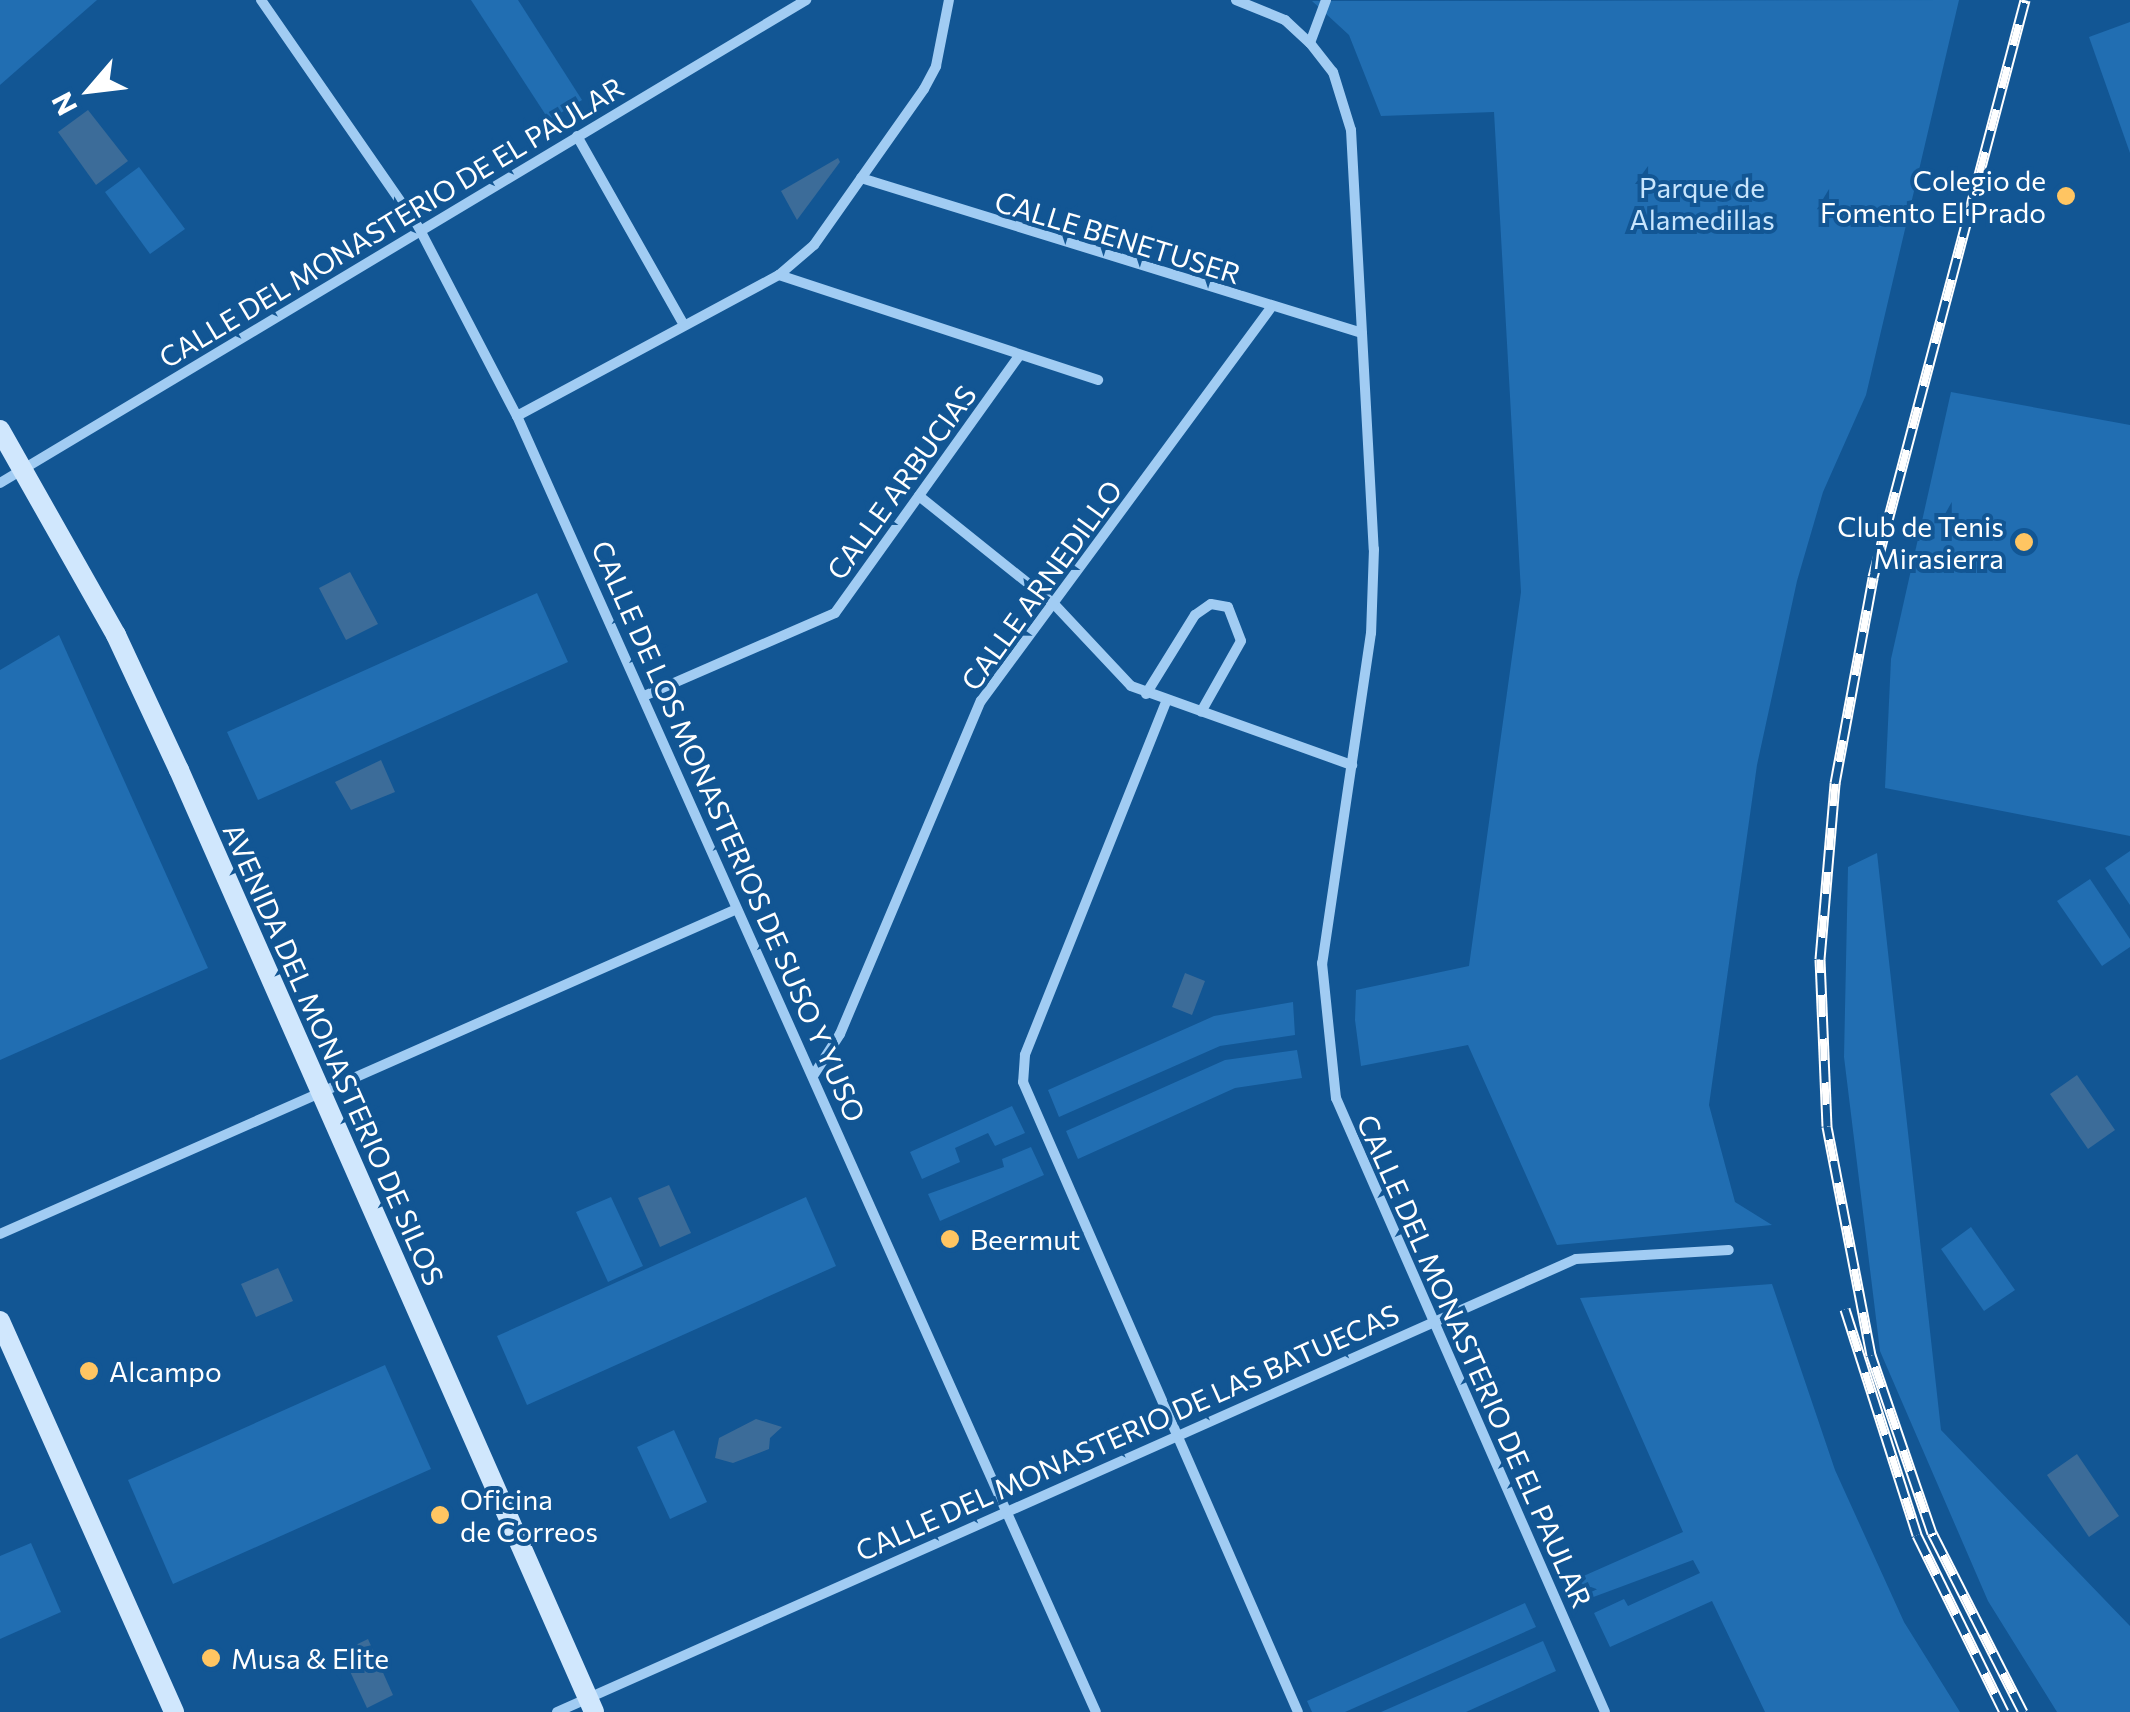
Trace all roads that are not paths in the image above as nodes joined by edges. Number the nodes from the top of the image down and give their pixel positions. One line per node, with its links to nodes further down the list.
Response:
1 (261, 0): 9 (street, CALLE DE LOS MONASTERIOS DE SUSO Y YUSO)
2 (806, 0): 7 (street, CALLE DEL MONASTERIO DE EL PAULAR)
3 (949, 0): 8 (street)
4 (1236, 0): 6 (street, CALLE DEL MONASTERIO DE EL PAULAR)
5 (1326, 0): 6 (street)
6 (1310, 44): 13 (street, CALLE DEL MONASTERIO DE EL PAULAR)
7 (577, 136): 9 (street, CALLE DEL MONASTERIO DE EL PAULAR); 12 (street)
8 (861, 178): 10 (street); 11 (street, CALLE BENETUSER)
9 (420, 230): 16 (street, CALLE DE LOS MONASTERIOS DE SUSO Y YUSO); 18 (street, CALLE DEL MONASTERIO DE EL PAULAR)
10 (780, 275): 12 (street); 14 (street)
11 (1272, 307): 13 (street, CALLE BENETUSER); 21 (street, CALLE ARNEDILLO)
12 (684, 325): 16 (street)
13 (1362, 333): 26 (street, CALLE DEL MONASTERIO DE EL PAULAR)
14 (1020, 355): 15 (street); 20 (street, CALLE ARBUCIAS)
15 (1098, 380)
16 (517, 416): 23 (street, CALLE DE LOS MONASTERIOS DE SUSO Y YUSO)
17 (0, 430): 18 (street, AVENIDA DEL MONASTERIO DE SILOS)
18 (24, 468): 19 (street, CALLE DEL MONASTERIO DE EL PAULAR); 29 (street, AVENIDA DEL MONASTERIO DE SILOS)
19 (0, 484)
20 (918, 496): 21 (street); 23 (street, CALLE ARBUCIAS)
21 (1054, 604): 22 (street); 28 (street, CALLE ARNEDILLO)
22 (1146, 694): 24 (street); 25 (street)
23 (644, 696): 27 (street, CALLE DE LOS MONASTERIOS DE SUSO Y YUSO)
24 (1166, 702): 25 (street); 34 (street)
25 (1201, 712): 26 (street)
26 (1352, 765): 32 (street, CALLE DEL MONASTERIO DE EL PAULAR)
27 (736, 909): 28 (street, CALLE DE LOS MONASTERIOS DE SUSO Y YUSO); 29 (street)
28 (814, 1076): 35 (street, CALLE DE LOS MONASTERIOS DE SUSO Y YUSO)
29 (324, 1092): 30 (street); 36 (street, AVENIDA DEL MONASTERIO DE SILOS)
30 (0, 1234)
31 (1729, 1250): 32 (street, CALLE DEL MONASTERIO DE LAS BATUECAS)
32 (1430, 1321): 34 (street, CALLE DEL MONASTERIO DE LAS BATUECAS); 41 (street, CALLE DEL MONASTERIO DE EL PAULAR)
33 (0, 1322): 37 (street)
34 (1175, 1433): 35 (street, CALLE DEL MONASTERIO DE LAS BATUECAS); 40 (street)
35 (1007, 1512): 36 (street, CALLE DEL MONASTERIO DE LAS BATUECAS); 39 (street, CALLE DE LOS MONASTERIOS DE SUSO Y YUSO)
36 (591, 1705): 38 (street, CALLE DEL MONASTERIO DE LAS BATUECAS)
37 (174, 1712)
38 (558, 1712)
39 (1096, 1712)
40 (1298, 1712)
41 (1605, 1712)

